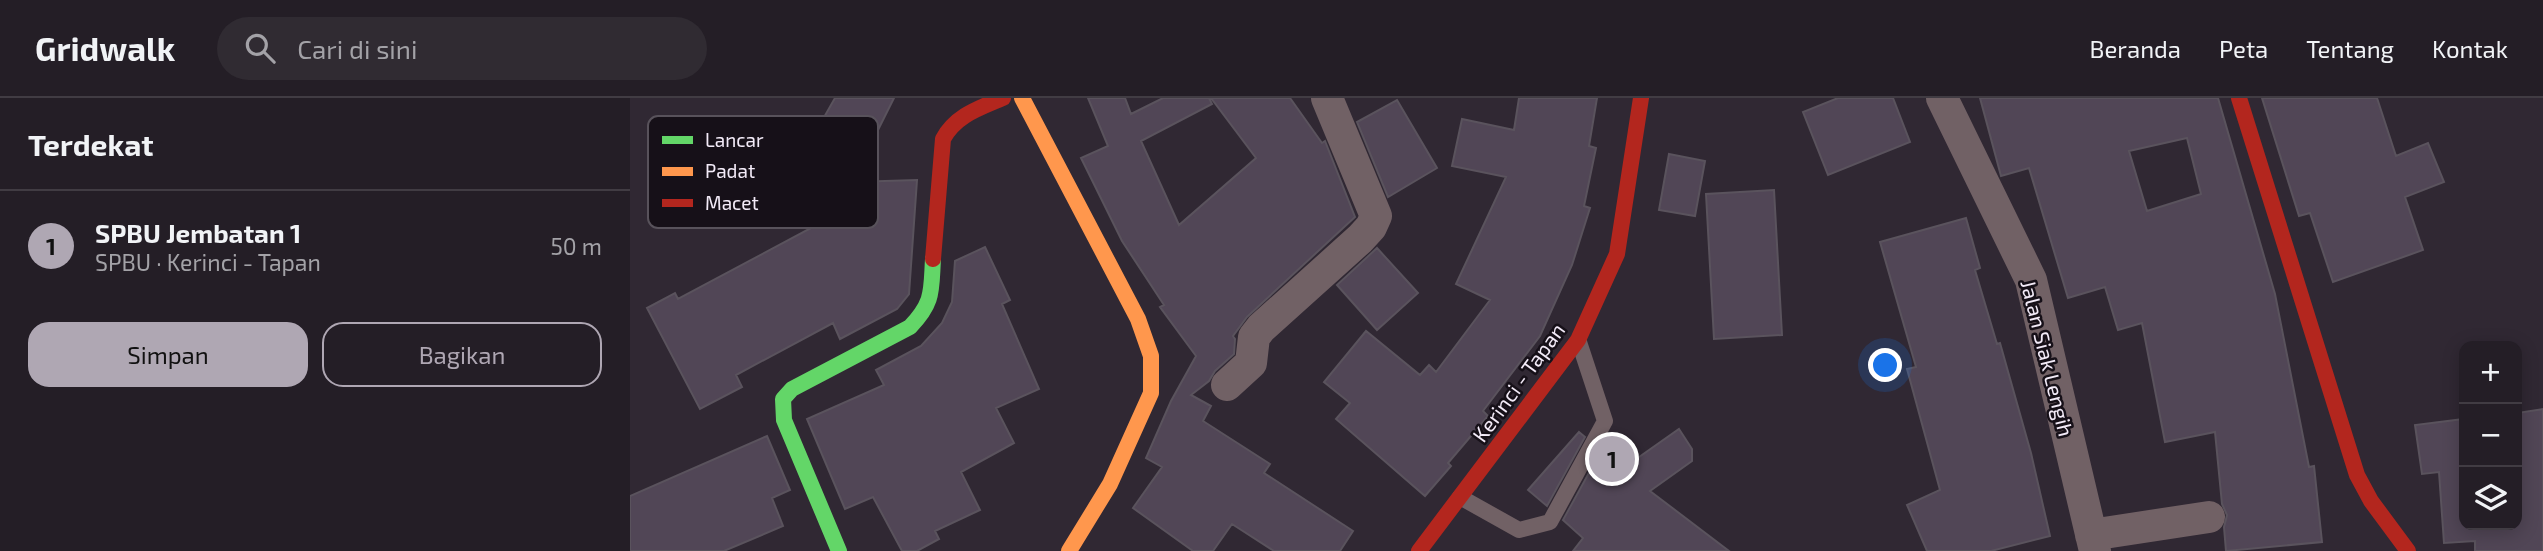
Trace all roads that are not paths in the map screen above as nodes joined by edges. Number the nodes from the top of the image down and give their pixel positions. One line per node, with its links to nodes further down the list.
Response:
1 (1003, 98): 12 (main road)
2 (1022, 98): 13 (main road)
3 (1327, 98): 8 (street)
4 (1641, 98): 7 (main road, Kerinci - Tapan)
5 (1942, 98): 11 (street, Jalan Siak Lengih)
6 (2239, 98): 15 (main road)
7 (1578, 340): 9 (main road, Kerinci - Tapan); 9 (lane)
8 (1227, 385)
9 (1460, 497): 14 (main road, Kerinci - Tapan)
10 (2209, 517): 11 (street)
11 (2093, 543)
12 (839, 551)
13 (1069, 551)
14 (1419, 551)
15 (2408, 551)

